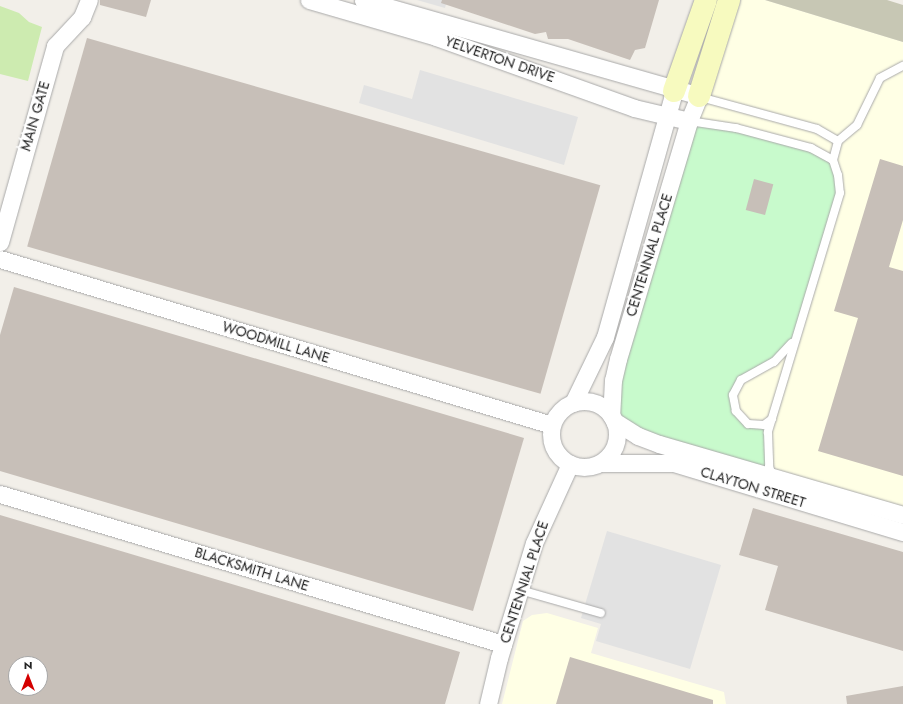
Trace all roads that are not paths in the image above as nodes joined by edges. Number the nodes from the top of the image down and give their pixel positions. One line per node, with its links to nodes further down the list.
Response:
1 (89, 0): 13 (street, MAIN GATE)
2 (309, 0): 9 (street, YELVERTON DRIVE)
3 (362, 0): 7 (street, YELVERTON DRIVE)
4 (706, 0): 7 (street)
5 (729, 0): 8 (street)
6 (903, 66): 11 (lane)
7 (674, 91): 8 (street, YELVERTON DRIVE); 9 (street, CENTENNIAL PLACE)
8 (699, 96): 10 (street, CENTENNIAL PLACE); 11 (lane)
9 (667, 118): 10 (street, YELVERTON DRIVE); 16 (street, CENTENNIAL PLACE)
10 (689, 122): 12 (lane); 17 (street, CENTENNIAL PLACE)
11 (838, 141): 12 (lane)
12 (833, 160): 15 (lane)
13 (0, 242)
14 (0, 259): 19 (street, WOODMILL LANE)
15 (795, 340): 18 (lane); 18 (lane)
16 (573, 403): 17 (street); 19 (street)
17 (613, 419): 20 (street); 22 (street, CLAYTON STREET)
18 (772, 420): 22 (lane)
19 (552, 425): 21 (street)
20 (601, 462): 21 (street); 25 (street, CLAYTON STREET)
21 (570, 464): 26 (street, CENTENNIAL PLACE)
22 (773, 477): 24 (street, CLAYTON STREET)
23 (0, 494): 28 (street, BLACKSMITH LANE)
24 (903, 515)
25 (903, 532)
26 (520, 590): 27 (lane); 28 (street, CENTENNIAL PLACE)
27 (601, 613)
28 (503, 644): 29 (street, CENTENNIAL PLACE)
29 (488, 704)

